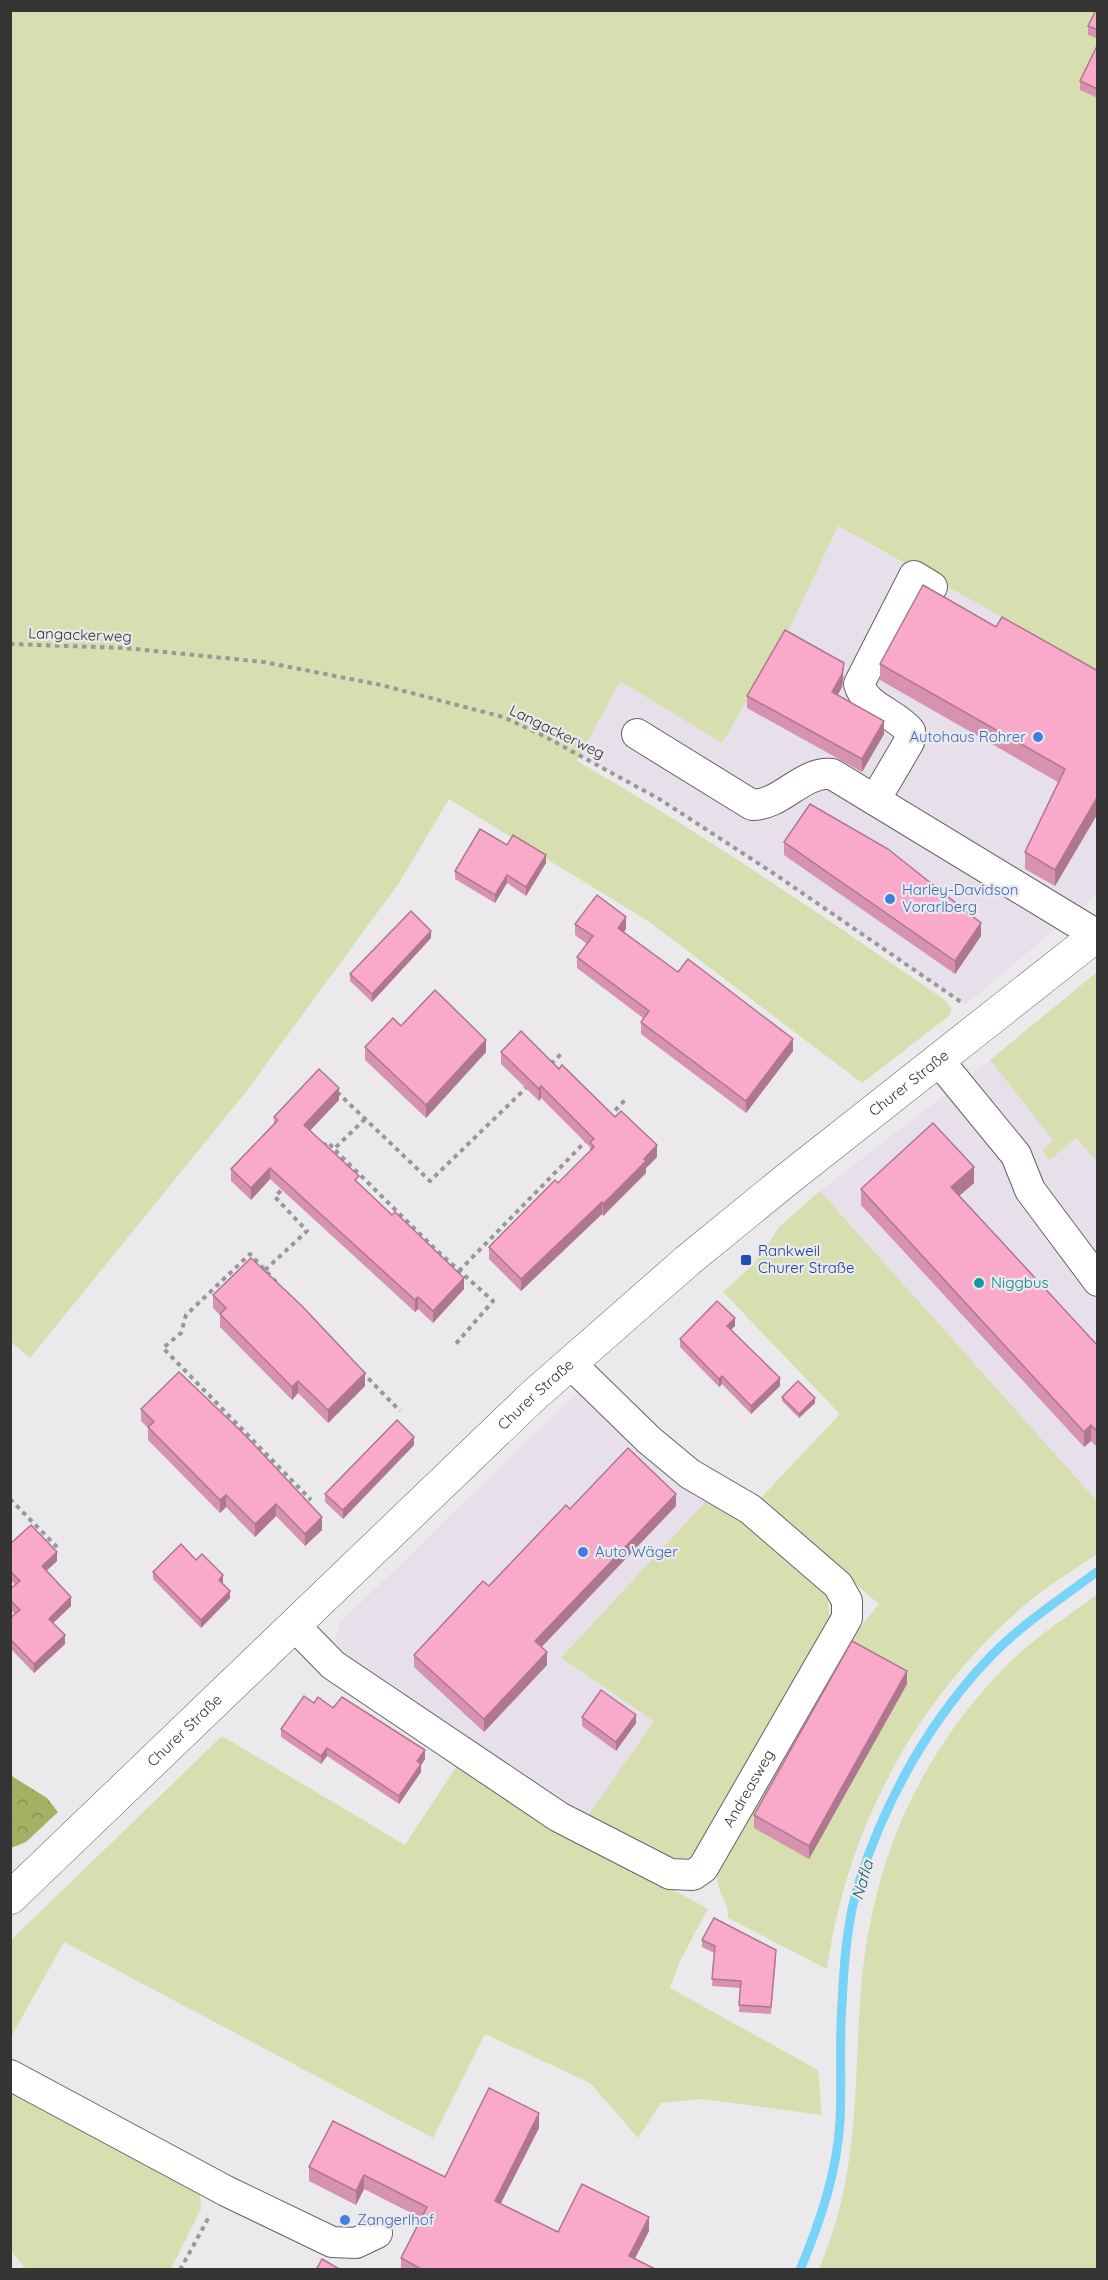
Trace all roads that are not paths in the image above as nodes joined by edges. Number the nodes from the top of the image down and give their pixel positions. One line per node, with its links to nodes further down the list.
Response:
1 (932, 587): 3 (street)
2 (637, 734): 3 (street)
3 (875, 800): 4 (street)
4 (1097, 935): 5 (main road, Churer Straße)
5 (939, 1061): 6 (street); 7 (main road, Churer Straße)
6 (1098, 1281)
7 (570, 1363): 8 (main road, Churer Straße); 8 (street, Andreasweg)
8 (294, 1625): 9 (main road, Churer Straße)
9 (10, 1898)
10 (10, 2075): 11 (street)
11 (377, 2233)

